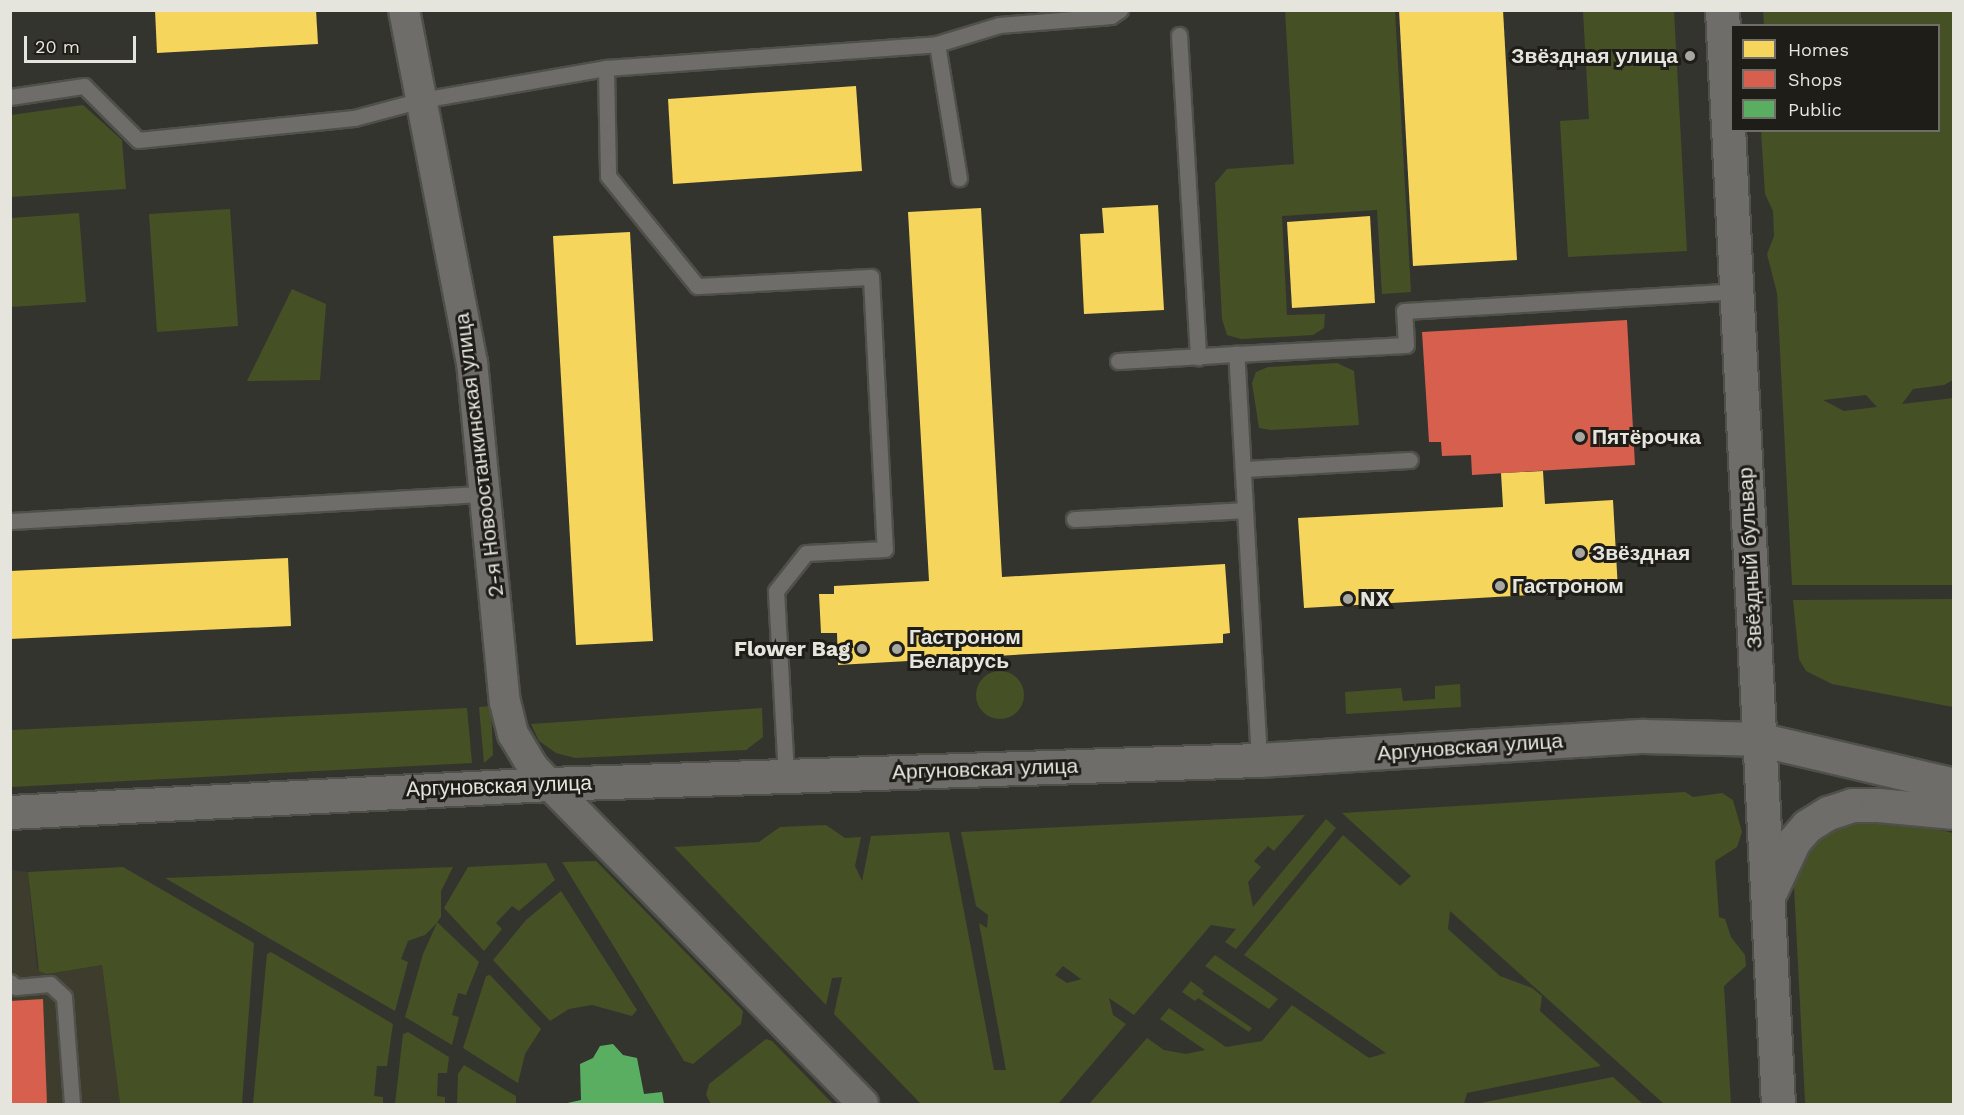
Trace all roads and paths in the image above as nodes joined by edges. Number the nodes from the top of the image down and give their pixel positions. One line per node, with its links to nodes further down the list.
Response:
1 (404, 10): 8 (street, 2-я Новоостанкинская улица)
2 (1119, 10): 5 (lane)
3 (1722, 10): 10 (main road, Звёздный бульвар)
4 (1179, 35): 12 (lane)
5 (937, 44): 6 (lane); 9 (lane)
6 (606, 68): 8 (lane); 22 (lane)
7 (10, 97): 8 (lane)
8 (421, 100): 16 (street, 2-я Новоостанкинская улица)
9 (959, 178)
10 (1737, 291): 11 (lane); 20 (main road, Звёздный бульвар)
11 (1236, 354): 12 (lane); 15 (lane)
12 (1198, 357): 13 (lane)
13 (1118, 361)
14 (1410, 460): 15 (lane)
15 (1243, 469): 17 (lane)
16 (485, 494): 19 (lane); 23 (street, 2-я Новоостанкинская улица)
17 (1245, 510): 18 (lane); 21 (lane)
18 (1074, 519)
19 (10, 521)
20 (1758, 739): 21 (main road, Аргуновская улица); 24 (main road, Аргуновская улица); 27 (main road, Звёздный бульвар)
21 (1259, 760): 22 (main road, Аргуновская улица)
22 (786, 776): 23 (main road, Аргуновская улица)
23 (549, 784): 25 (main road, Аргуновская улица); 30 (street, 2-я Новоостанкинская улица)
24 (1953, 785)
25 (10, 812)
26 (1953, 812): 27 (main road)
27 (1769, 898): 31 (main road, Звёздный бульвар)
28 (10, 982): 29 (lane)
29 (72, 1104)
30 (862, 1104)
31 (1778, 1104)

